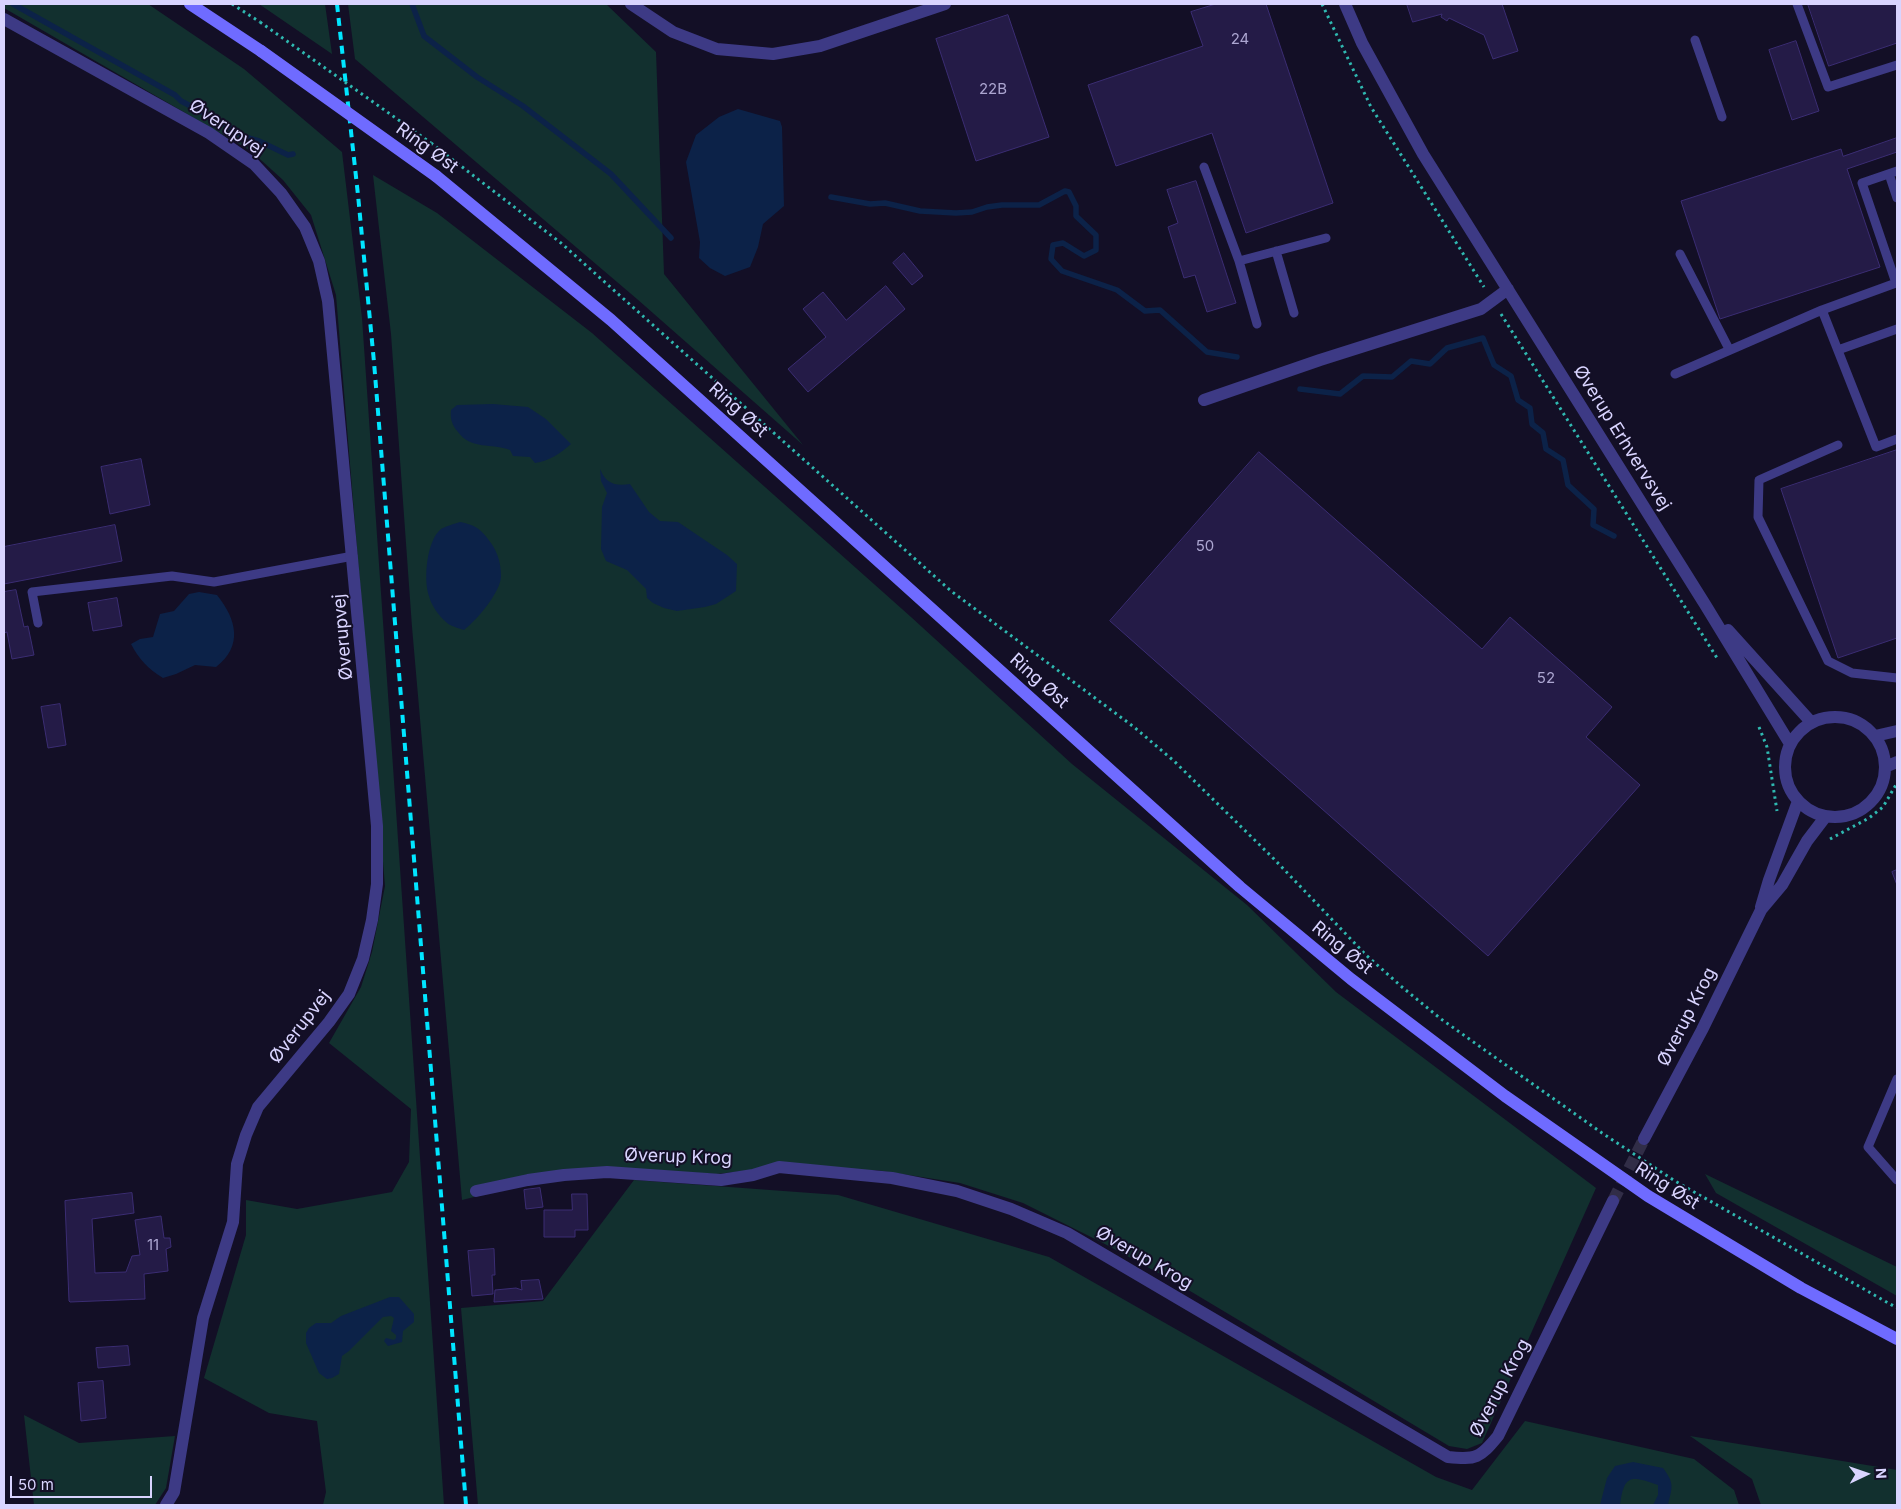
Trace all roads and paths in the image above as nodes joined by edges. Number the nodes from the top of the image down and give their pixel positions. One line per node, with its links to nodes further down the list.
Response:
1 (190, 4): 49 (main road, Ring Øst, bridge)
2 (232, 4): 48 (path, bridge)
3 (631, 4): 4 (street)
4 (945, 4)
5 (1344, 4): 19 (street, Øverup Erhvervsvej)
6 (1797, 4): 9 (lane)
7 (4, 19): 31 (street, Øverupvej)
8 (1695, 40): 10 (lane)
9 (1897, 65)
10 (1722, 117)
11 (1204, 167): 17 (lane)
12 (1893, 172): 13 (lane); 18 (lane)
13 (1897, 198)
14 (1326, 238): 15 (lane)
15 (1276, 251): 17 (lane); 21 (lane)
16 (1680, 254): 25 (lane)
17 (1239, 261): 22 (lane)
18 (1896, 283): 20 (lane)
19 (1508, 289): 28 (street); 32 (street, Øverup Erhvervsvej)
20 (1822, 310): 25 (lane); 26 (lane)
21 (1294, 313)
22 (1257, 324)
23 (1896, 330): 24 (lane); 26 (lane)
24 (1897, 340)
25 (1728, 349): 27 (lane)
26 (1838, 350): 29 (lane)
27 (1675, 374)
28 (1204, 400)
29 (1897, 440)
30 (1838, 446): 34 (lane)
31 (353, 556): 33 (lane); 50 (street, Øverupvej)
32 (1706, 606): 35 (street, Øverup Erhvervsvej); 38 (street, Øverup Erhvervsvej)
33 (38, 623)
34 (1897, 678)
35 (1811, 722): 37 (street); 38 (street)
36 (1897, 731): 37 (street)
37 (1874, 736): 39 (street)
38 (1790, 744): 40 (street)
39 (1891, 764): 41 (street)
40 (1798, 801): 41 (street); 42 (street, Øverup Krog)
41 (1826, 816): 42 (street, Øverup Krog)
42 (1761, 910): 44 (street, Øverup Krog)
43 (1897, 1079): 45 (lane)
44 (1644, 1139)
45 (1897, 1180)
46 (476, 1191): 47 (street, Øverup Krog)
47 (1614, 1201)
48 (1897, 1308)
49 (1897, 1339)
50 (166, 1505)

